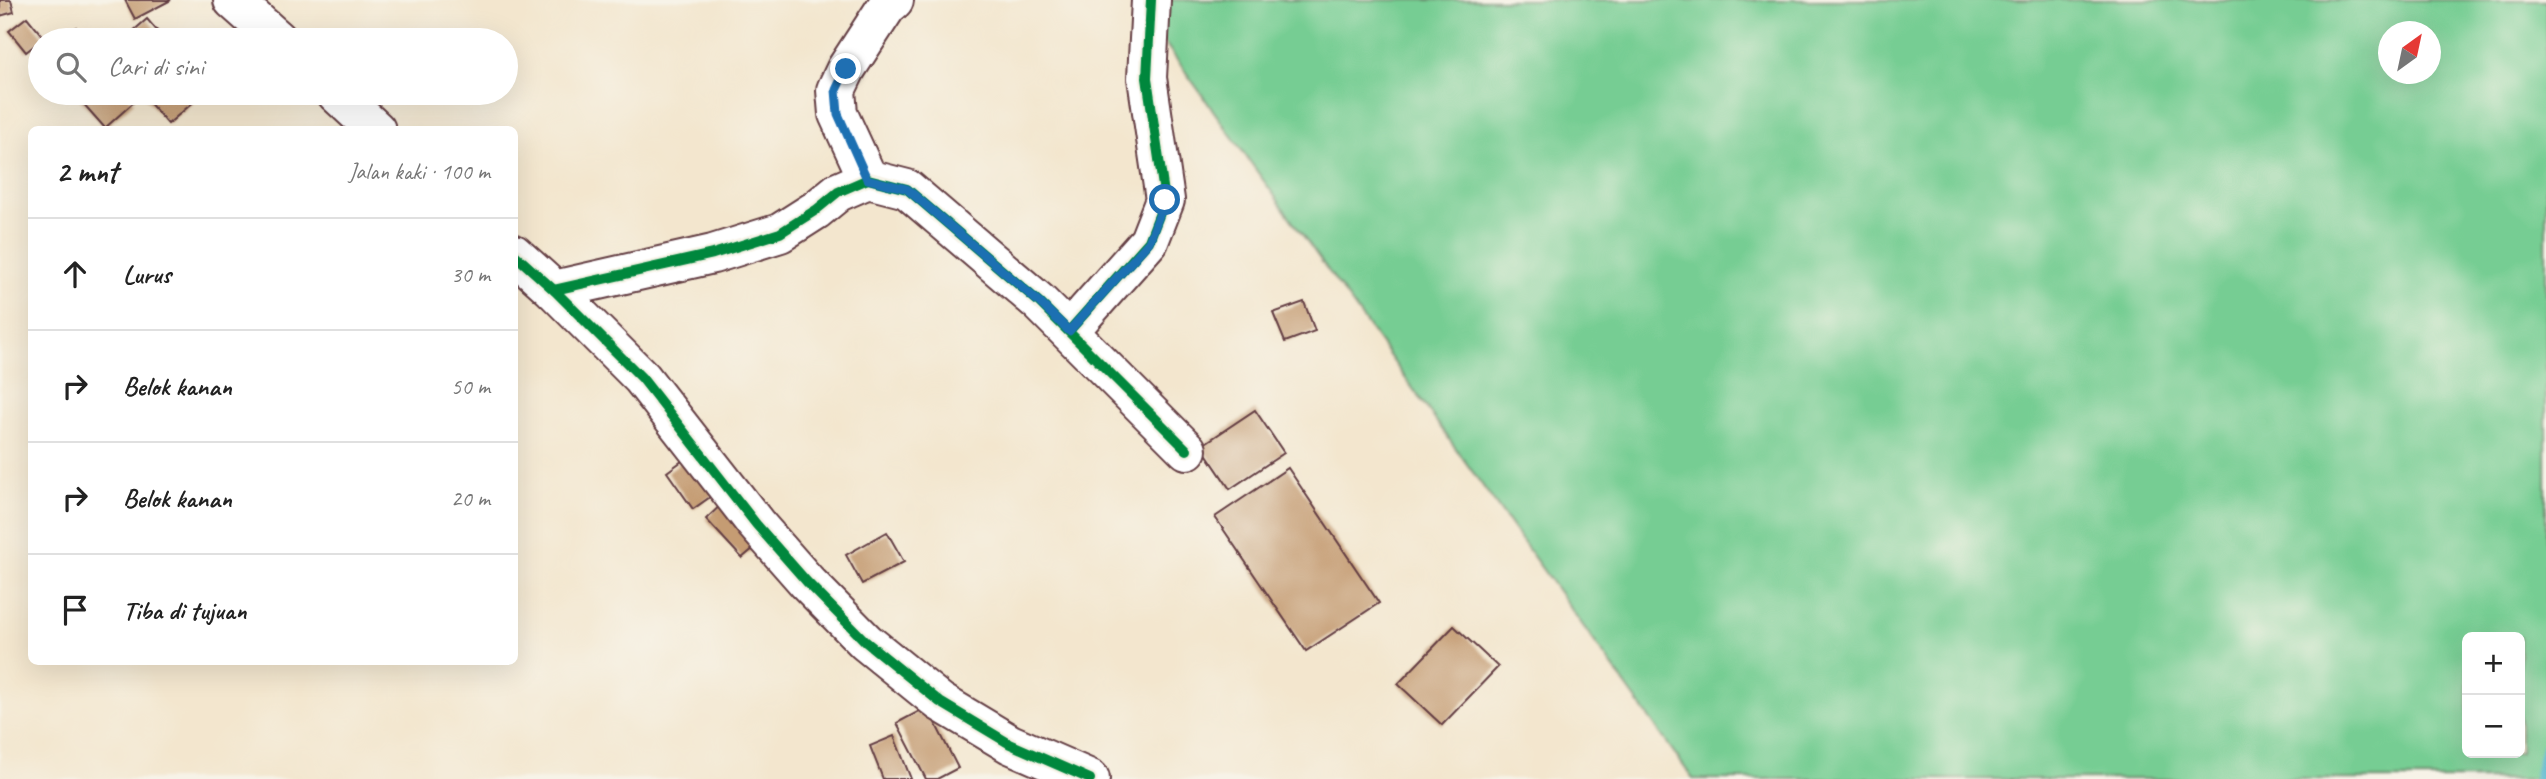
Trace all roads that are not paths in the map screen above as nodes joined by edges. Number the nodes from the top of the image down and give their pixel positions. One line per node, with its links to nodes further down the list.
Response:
1 (233, 0): 4 (street)
2 (894, 0): 7 (street)
3 (1151, 0): 10 (street)
4 (264, 28)
5 (349, 105): 6 (street)
6 (372, 126)
7 (867, 179): 9 (street); 10 (street)
8 (518, 258): 9 (street)
9 (554, 290): 12 (street)
10 (1069, 331): 11 (street)
11 (1187, 450)
12 (1090, 779)

